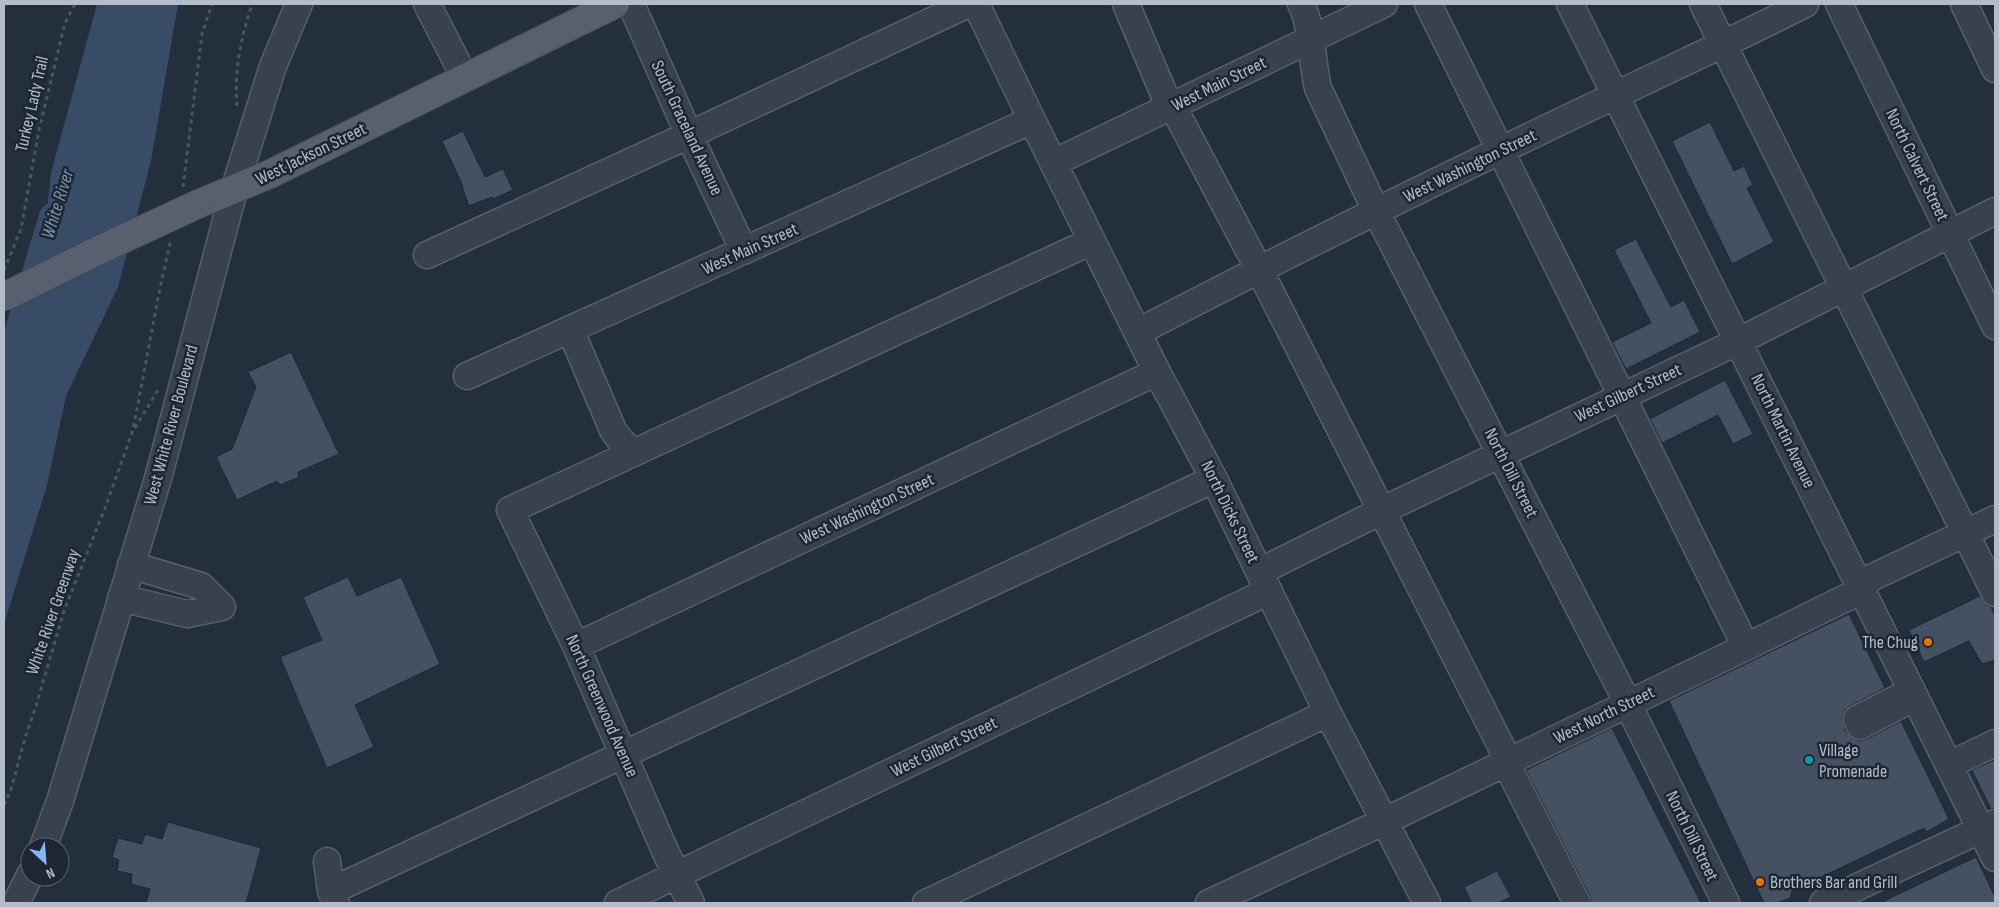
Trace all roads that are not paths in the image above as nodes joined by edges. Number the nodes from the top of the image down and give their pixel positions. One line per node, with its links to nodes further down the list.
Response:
1 (299, 4): 26 (street, West White River Boulevard)
2 (428, 4): 19 (street)
3 (615, 4): 19 (main road, West Jackson Street)
4 (631, 4): 23 (street, South Graceland Avenue)
5 (968, 4): 23 (street)
6 (976, 4): 22 (street, North Dicks Street)
7 (1126, 4): 21 (street)
8 (1301, 4): 16 (street, North Dill Street)
9 (1384, 4): 16 (street, West Main Street)
10 (1428, 4): 24 (street)
11 (1570, 4): 20 (street, North Martin Avenue)
12 (1703, 4): 17 (street)
13 (1805, 4): 17 (street, West Washington Street)
14 (1839, 4): 29 (street, North Calvert Street)
15 (1964, 4): 18 (street)
16 (1312, 39): 21 (street, West Main Street); 27 (street, North Dill Street)
17 (1723, 45): 20 (street, West Washington Street); 34 (street)
18 (1995, 69)
19 (465, 78): 26 (main road, West Jackson Street)
20 (1615, 95): 24 (street, West Washington Street); 39 (street, North Martin Avenue)
21 (1172, 106): 25 (street, West Main Street); 33 (street)
22 (1032, 120): 25 (street, North Dicks Street); 31 (street, West Main Street)
23 (689, 135): 31 (street, South Graceland Avenue); 32 (street)
24 (1500, 152): 27 (street, West Washington Street); 42 (street)
25 (1053, 163): 30 (street, North Dicks Street)
26 (234, 190): 35 (main road, West Jackson Street, bridge); 49 (street, West White River Boulevard)
27 (1376, 211): 33 (street, West Washington Street); 44 (street, North Dill Street)
28 (1995, 211): 29 (street, West Gilbert Street)
29 (1950, 235): 34 (street, West Gilbert Street); 36 (street, North Calvert Street)
30 (1092, 241): 38 (street, North Dicks Street); 43 (street)
31 (744, 251): 37 (street, West Main Street)
32 (427, 255)
33 (1258, 269): 38 (street, West Washington Street); 46 (street)
34 (1844, 288): 39 (street, West Gilbert Street); 48 (street)
35 (4, 298)
36 (1995, 326)
37 (570, 329): 41 (street, West Main Street); 43 (street)
38 (1138, 332): 40 (street, North Dicks Street)
39 (1739, 341): 42 (street, West Gilbert Street); 51 (street, North Martin Avenue)
40 (1157, 372): 45 (street, North Dicks Street); 54 (street, West Washington Street)
41 (467, 376)
42 (1621, 396): 44 (street, West Gilbert Street); 55 (street)
43 (634, 453): 54 (street, North Greenwood Avenue)
44 (1501, 454): 46 (street, West Gilbert Street); 56 (street, North Dill Street)
45 (1214, 479): 50 (street, North Dicks Street); 59 (street)
46 (1381, 511): 50 (street, West Gilbert Street); 60 (street)
47 (1995, 519): 48 (street, West North Street)
48 (1966, 534): 51 (street, West North Street); 52 (street)
49 (131, 565): 53 (street, West White River Boulevard); 53 (street)
50 (1264, 581): 57 (street, North Dicks Street); 67 (street, West Gilbert Street)
51 (1861, 588): 55 (street, West North Street); 61 (street, North Martin Avenue)
52 (1995, 593)
53 (121, 598): 64 (street, West White River Boulevard)
54 (576, 646): 59 (street, North Greenwood Avenue)
55 (1746, 648): 56 (street, West North Street)
56 (1627, 704): 60 (street, West North Street); 78 (street, North Dill Street)
57 (1328, 713): 62 (street, North Dicks Street); 74 (street)
58 (1995, 743): 61 (street)
59 (623, 754): 67 (street, North Greenwood Avenue); 70 (street)
60 (1506, 763): 62 (street, West North Street); 77 (street)
61 (1949, 765): 63 (street, North Martin Avenue)
62 (1385, 821): 75 (street, West North Street); 76 (street, North Dicks Street)
63 (1988, 826): 65 (street, North Martin Avenue); 69 (street)
64 (47, 837)
65 (1995, 858)
66 (328, 861): 70 (street)
67 (678, 875): 72 (street, West Gilbert Street); 73 (street, North Greenwood Avenue)
68 (24, 887): 71 (street)
69 (1871, 893): 79 (street)
70 (333, 897)
71 (16, 903)
72 (618, 903)
73 (691, 903)
74 (926, 903)
75 (1209, 903)
76 (1427, 903)
77 (1577, 903)
78 (1726, 903)
79 (1823, 903)

